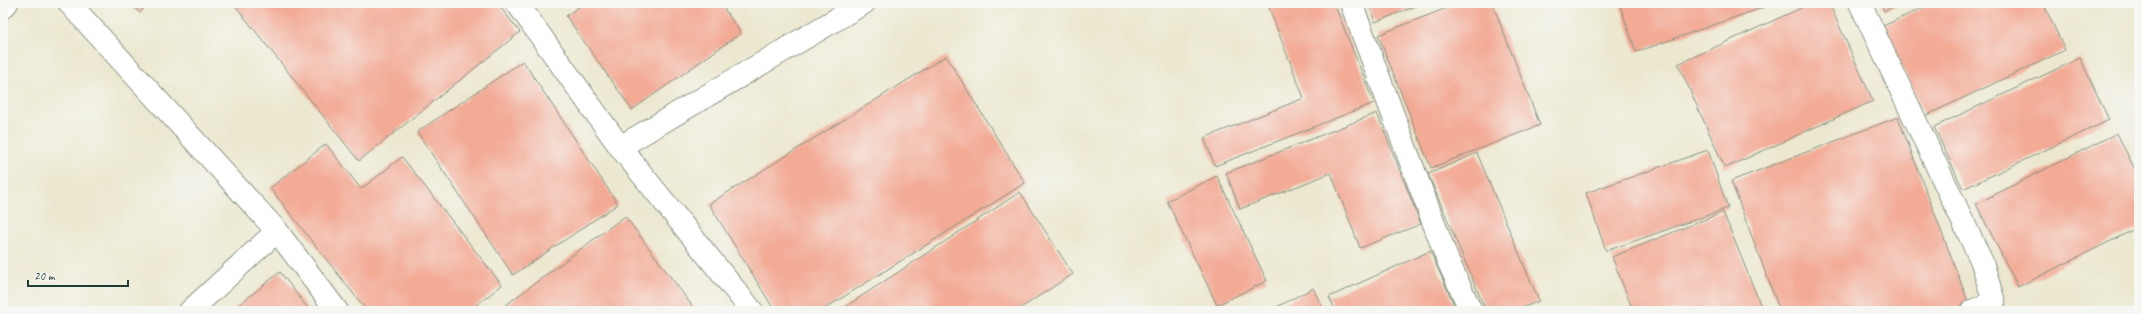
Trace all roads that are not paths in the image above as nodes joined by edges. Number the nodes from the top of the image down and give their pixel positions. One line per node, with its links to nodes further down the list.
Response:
1 (7, 3): 7 (street)
2 (69, 3): 9 (street)
3 (517, 3): 8 (street)
4 (864, 3): 8 (street)
5 (1351, 3): 14 (street)
6 (1860, 3): 10 (street)
7 (3, 7)
8 (620, 147): 13 (street)
9 (277, 231): 11 (street); 12 (street)
10 (1995, 307): 15 (street)
11 (190, 311)
12 (337, 311)
13 (752, 311)
14 (1471, 311)
15 (1972, 311)

